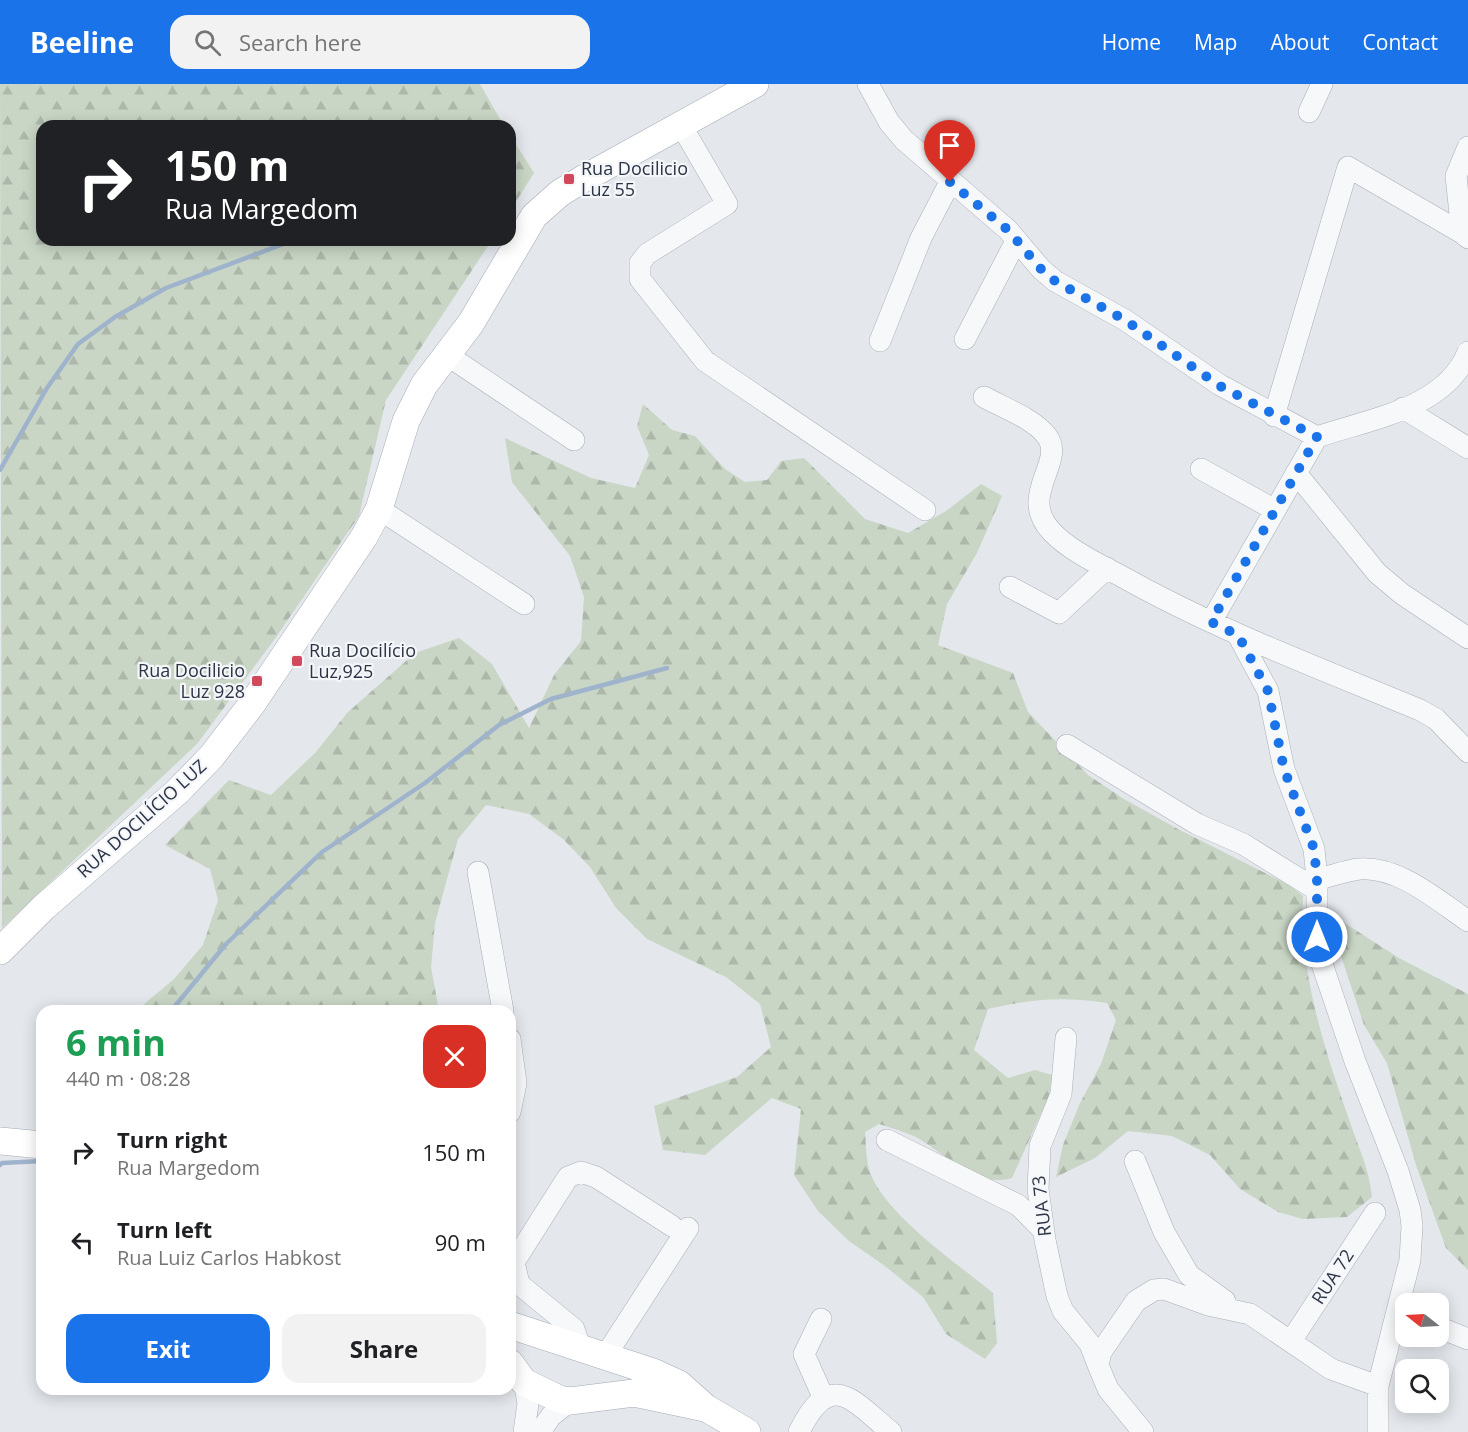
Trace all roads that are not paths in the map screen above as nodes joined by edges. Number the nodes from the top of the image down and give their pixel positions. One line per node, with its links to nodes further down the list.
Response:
1 (755, 84): 5 (main road, RUA DOCILÍCIO LUZ)
2 (868, 84): 7 (street)
3 (1322, 84): 4 (street)
4 (1309, 112)
5 (681, 125): 10 (main road, RUA DOCILÍCIO LUZ); 25 (street)
6 (1468, 147): 8 (street)
7 (950, 182): 9 (street); 13 (street)
8 (1465, 235): 18 (street)
9 (1016, 240): 12 (street); 18 (street)
10 (516, 245)
11 (515, 246): 15 (main road, RUA DOCILÍCIO LUZ)
12 (965, 339)
13 (880, 341)
14 (1468, 352): 17 (street)
15 (447, 355): 20 (street); 24 (main road, RUA DOCILÍCIO LUZ)
16 (984, 397): 27 (street)
17 (1403, 408): 19 (street); 21 (street)
18 (1274, 416): 19 (street)
19 (1317, 437): 23 (street)
20 (574, 440)
21 (1468, 448)
22 (1201, 469): 26 (street)
23 (1296, 473): 26 (street); 32 (street)
24 (379, 509): 29 (street); 38 (main road, RUA DOCILÍCIO LUZ)
25 (925, 510)
26 (1275, 510): 30 (street)
27 (1107, 568): 28 (street); 30 (street)
28 (1010, 586)
29 (524, 604)
30 (1211, 622): 31 (street)
31 (1238, 635): 34 (street); 36 (street)
32 (1468, 638)
33 (1067, 745): 36 (street)
34 (1468, 752)
35 (478, 872): 39 (street)
36 (1317, 885): 37 (street); 49 (street)
37 (1468, 921)
38 (0, 951)
39 (502, 1005)
40 (1066, 1038): 46 (street, RUA 73)
41 (887, 1140): 46 (street)
42 (0, 1142): 43 (main road)
43 (36, 1144)
44 (1135, 1161): 50 (street)
45 (1375, 1213): 57 (street, RUA 72)
46 (1043, 1230): 60 (street, RUA 73)
47 (516, 1259): 59 (street)
48 (516, 1271): 58 (street)
49 (1405, 1293)
50 (1241, 1311): 57 (street); 60 (street)
51 (821, 1319): 63 (street)
52 (516, 1327): 55 (main road)
53 (1449, 1331): 56 (street)
54 (1395, 1333): 62 (street)
55 (541, 1335): 58 (main road); 61 (main road)
56 (1468, 1339)
57 (1291, 1341): 62 (street)
58 (580, 1347): 59 (main road)
59 (606, 1355): 64 (main road); 65 (main road)
60 (1098, 1365): 71 (street, RUA 73)
61 (517, 1372): 64 (main road); 66 (street)
62 (1378, 1386): 72 (street)
63 (824, 1399): 69 (street); 70 (street)
64 (580, 1400): 65 (main road); 67 (street)
65 (706, 1408): 68 (main road)
66 (524, 1432)
67 (540, 1432)
68 (747, 1432)
69 (799, 1432)
70 (891, 1432)
71 (1143, 1432)
72 (1378, 1432)

